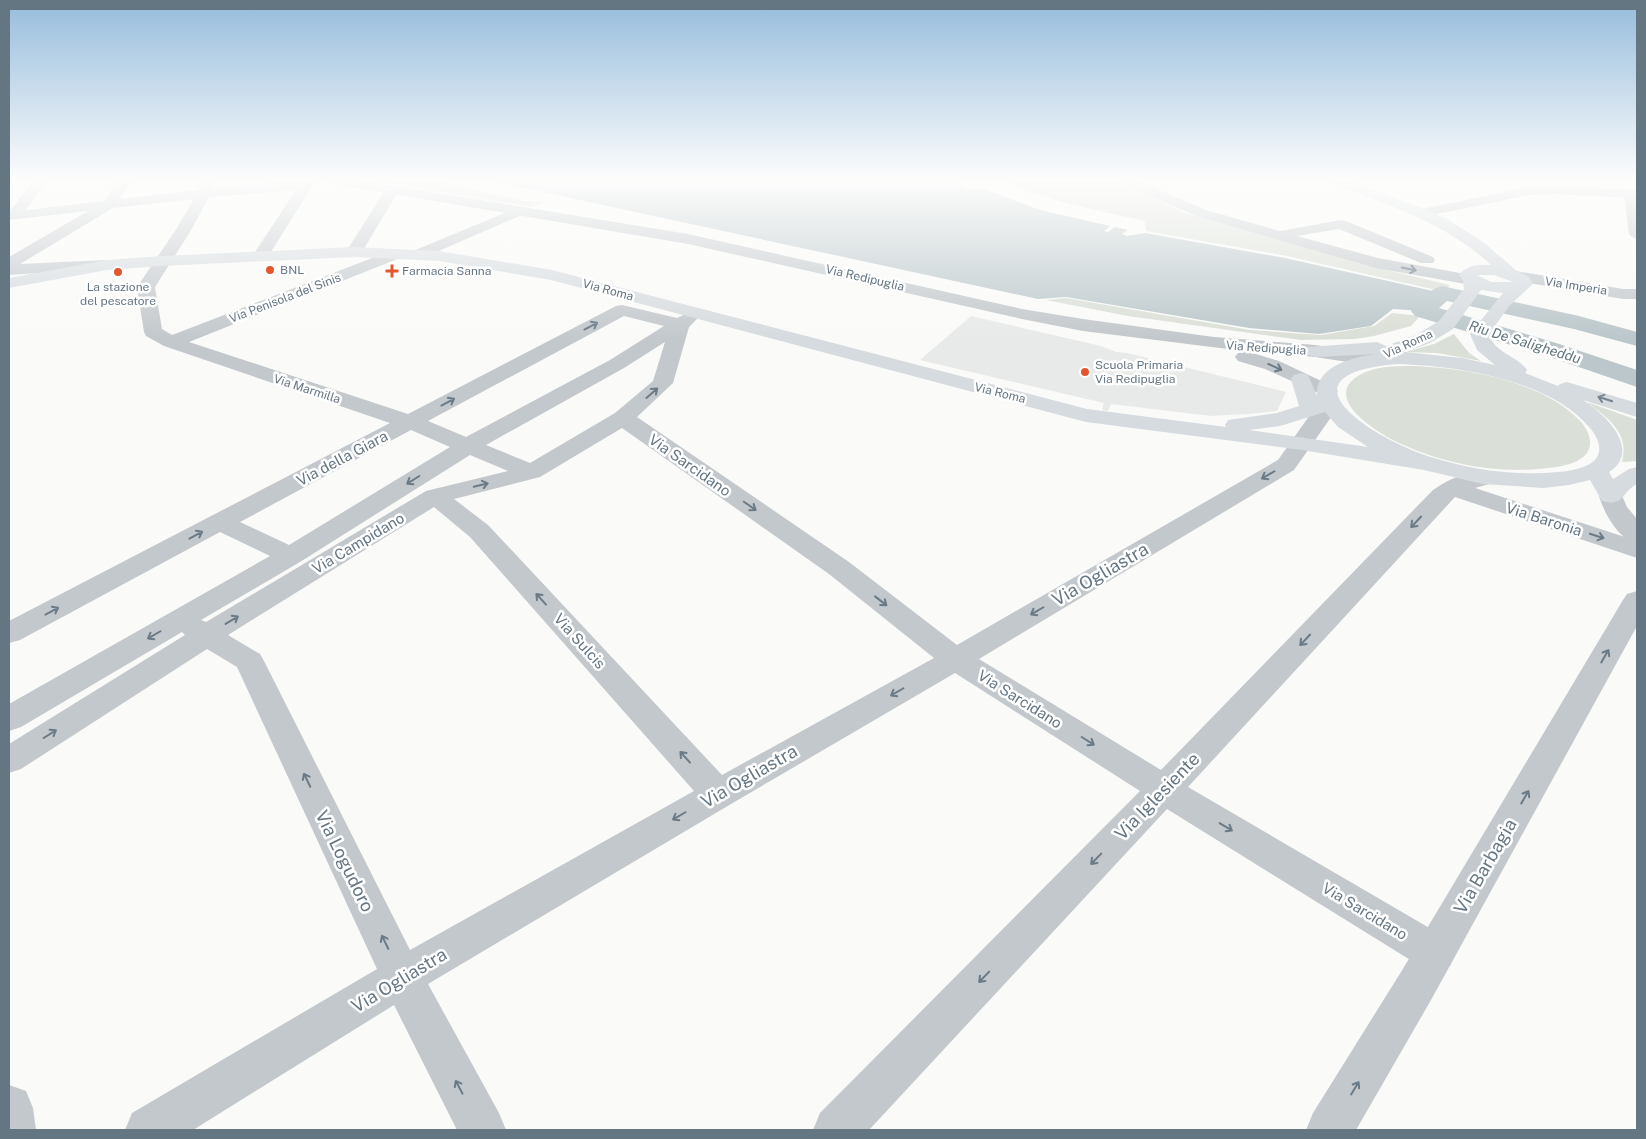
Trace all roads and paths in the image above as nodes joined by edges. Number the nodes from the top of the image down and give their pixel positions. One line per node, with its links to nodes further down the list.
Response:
1 (61, 233): 18 (street)
2 (181, 233): 17 (street, Via Marmilla)
3 (274, 233): 16 (street)
4 (366, 233): 12 (street)
5 (467, 233): 15 (street)
6 (653, 233): 27 (street, Via Redipuglia)
7 (1271, 233): 11 (street)
8 (1288, 233): 11 (street)
9 (1363, 233): 22 (street)
10 (1461, 233): 14 (main road)
11 (1277, 235): 22 (street, one-way to 22)
12 (354, 252): 13 (main road, Via Roma); 16 (main road, Via Roma)
13 (399, 253): 15 (main road, Via Roma); 28 (street, Via Penisola del Sinis)
14 (1488, 253): 21 (main road); 22 (main road, Via Roma)
15 (419, 254): 26 (main road, Via Roma)
16 (260, 255): 17 (main road, Via Roma)
17 (162, 261): 19 (main road, Via Roma); 28 (street, Via Marmilla)
18 (9, 264)
19 (107, 265): 20 (street, Via Roma); 23 (main road)
20 (9, 270)
21 (1515, 279): 22 (main road); 24 (street, Via Imperia); 25 (street); 32 (main road)
22 (1471, 282): 29 (main road, Via Roma)
23 (9, 283)
24 (1637, 294)
25 (1637, 300)
26 (689, 319): 38 (street, Via Campidano, one-way to 26); 39 (street, Via della Giara, one-way to 26); 40 (main road, Via Roma); 42 (street, Via Campidano)
27 (1158, 336): 30 (street, Via Redipuglia); 33 (street, Via Redipuglia, one-way to 33)
28 (171, 342): 39 (street, Via Marmilla)
29 (1403, 346): 30 (main road); 31 (main road, Via Roma)
30 (1315, 351): 31 (street, Via Redipuglia)
31 (1374, 360): 34 (main road); 36 (main road)
32 (1513, 367): 34 (main road); 35 (main road)
33 (1301, 379): 36 (main road)
34 (1536, 384): 35 (main road); 46 (main road)
35 (1572, 389): 37 (main road, one-way to 35)
36 (1322, 401): 40 (main road, Via Roma); 41 (street, Via Ogliastra); 44 (main road)
37 (1637, 410)
38 (623, 418): 47 (street, Via Campidano); 60 (street, Via Sarcidano, one-way to 60)
39 (410, 422): 42 (street, Via Marmilla); 53 (street, Via della Giara)
40 (1195, 430): 41 (main road, Via Roma)
41 (1302, 442): 43 (main road, Via Roma); 60 (street, Via Ogliastra, one-way to 60)
42 (470, 446): 47 (street, Via Marmilla); 56 (street, Via Campidano, one-way to 56)
43 (1351, 452): 44 (main road, Via Roma); 50 (main road)
44 (1426, 463): 49 (main road)
45 (1637, 468): 46 (main road)
46 (1596, 470): 49 (main road); 52 (main road)
47 (532, 472): 51 (street, Via Campidano, one-way to 47)
48 (1637, 474): 52 (main road)
49 (1487, 477): 50 (street, Via Iglesiente)
50 (1451, 488): 55 (street, Via Baronia, one-way to 55); 63 (street, Via Iglesiente, one-way to 63)
51 (435, 496): 58 (street, Via Campidano, one-way to 51); 64 (street, Via Sulcis, one-way to 51)
52 (1611, 496): 54 (street)
53 (219, 522): 56 (street); 59 (street, Via della Giara, one-way to 53)
54 (1637, 536)
55 (1637, 550)
56 (290, 556): 58 (street, Via Campidano)
57 (1637, 600): 65 (street, Via Barbagia, one-way to 57)
58 (193, 627): 61 (street, Via Campidano, one-way to 61); 62 (street, Via Campidano, one-way to 58); 66 (street, Via Logudoro, one-way to 58)
59 (9, 634)
60 (956, 659): 63 (street, Via Sarcidano, one-way to 63); 64 (street, Via Ogliastra, one-way to 64)
61 (9, 719)
62 (9, 760)
63 (1164, 789): 65 (street, Via Sarcidano, one-way to 65); 71 (street, Via Iglesiente, one-way to 71)
64 (718, 794): 66 (street, Via Ogliastra, one-way to 66)
65 (1435, 953): 72 (street, Via Barbagia, one-way to 65)
66 (402, 977): 69 (street, Via Ogliastra); 70 (street, Via Logudoro, one-way to 66)
67 (9, 1108): 68 (street)
68 (12, 1130)
69 (149, 1130)
70 (482, 1130)
71 (837, 1130)
72 (1330, 1130)

